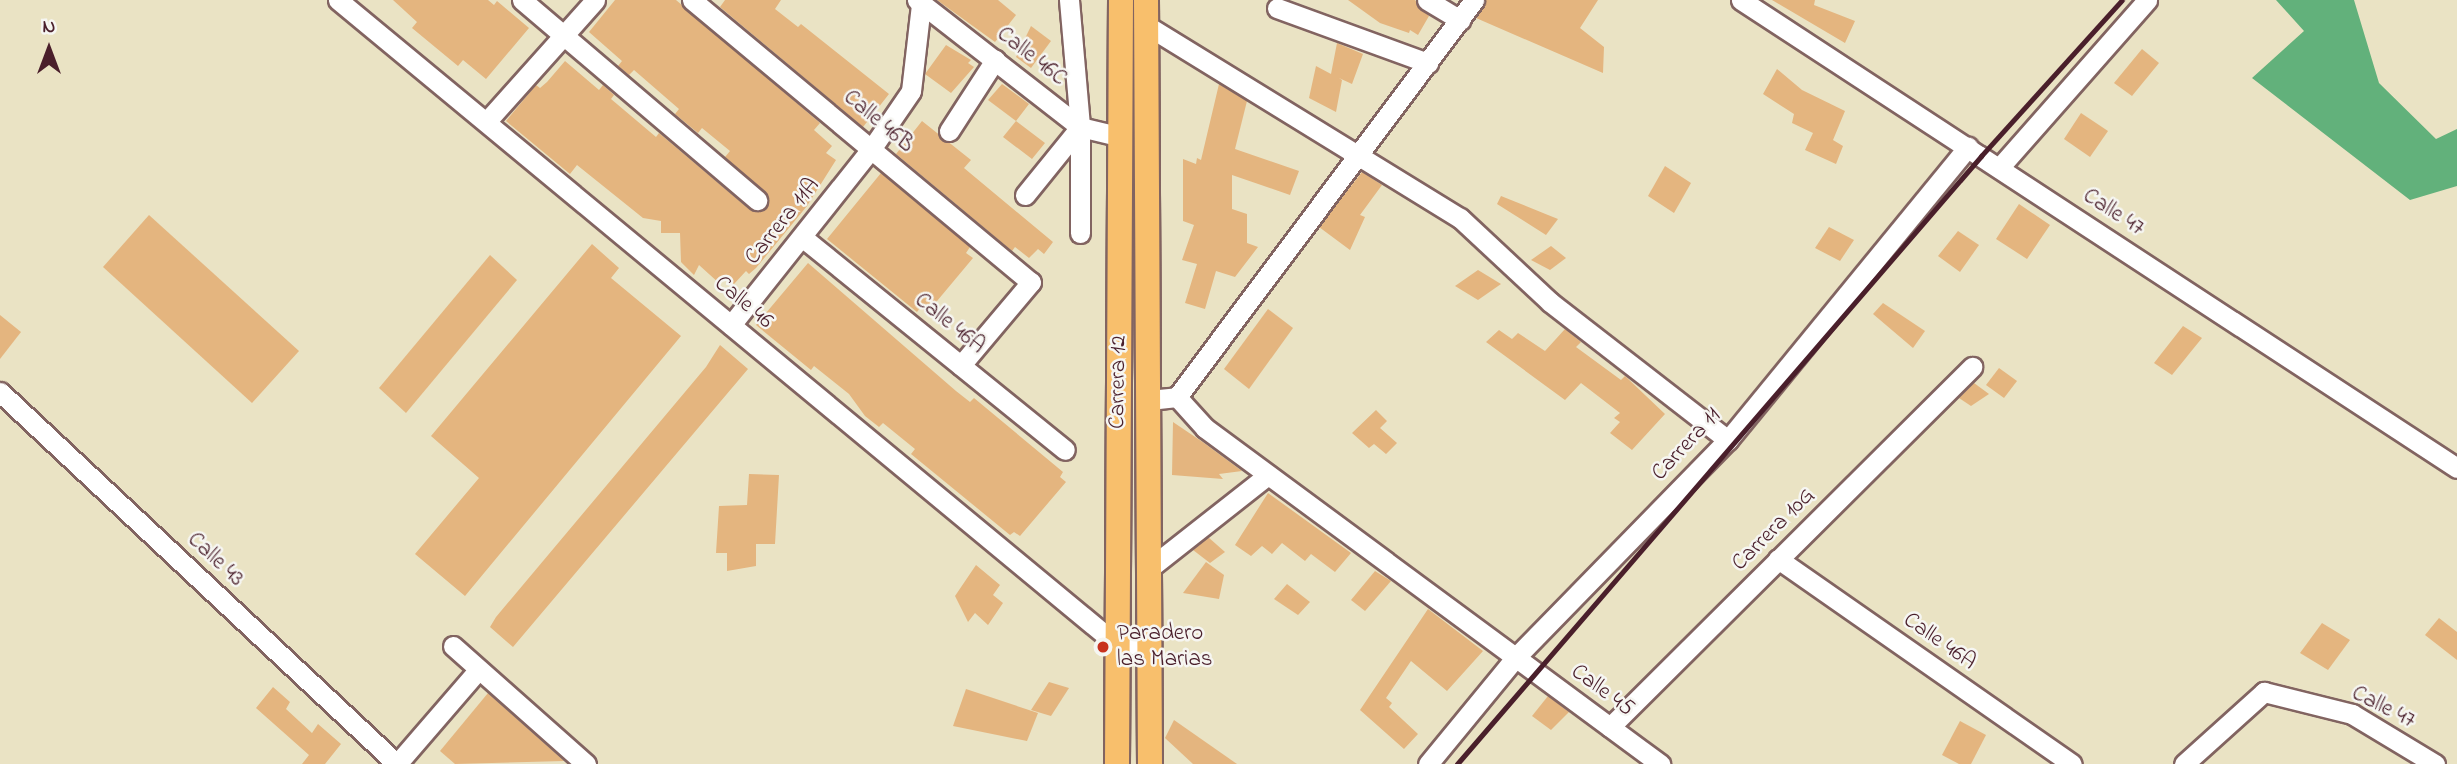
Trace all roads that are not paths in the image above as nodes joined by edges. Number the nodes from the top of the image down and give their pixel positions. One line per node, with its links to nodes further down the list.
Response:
1 (338, 0): 19 (street, Calle 46)
2 (522, 0): 16 (street)
3 (595, 0): 16 (street)
4 (692, 0): 24 (street, Calle 46B)
5 (1069, 0): 20 (street)
6 (1121, 0): 22 (main road, Carrera 12)
7 (1146, 0): 15 (main road, Carrera 12)
8 (1427, 0): 14 (street)
9 (1474, 0): 14 (street)
10 (1741, 0): 23 (street, Calle 47)
11 (2147, 0): 26 (street)
12 (919, 2): 17 (street, Calle 46C); 24 (street, Carrera 11A)
13 (1277, 8): 18 (street)
14 (1460, 20): 18 (street)
15 (1146, 25): 25 (street); 36 (main road, Carrera 12)
16 (565, 36): 19 (street); 28 (street)
17 (995, 60): 20 (street, Calle 46C); 21 (street)
18 (1428, 63): 25 (street)
19 (487, 121): 31 (street, Calle 46)
20 (1080, 128): 22 (street, Calle 46C); 27 (street); 29 (street)
21 (949, 131)
22 (1122, 137): 43 (main road, Carrera 12)
23 (1968, 147): 26 (street, Calle 47); 37 (street, Carrera 11)
24 (872, 149): 30 (street, Carrera 11A); 32 (street, Calle 46B)
25 (1356, 158): 35 (street); 37 (street)
26 (1998, 167): 39 (street, Calle 47)
27 (1026, 195)
28 (757, 200)
29 (1080, 233)
30 (802, 237): 31 (street, Carrera 11A); 32 (street, Calle 46A)
31 (732, 325): 43 (street, Calle 46)
32 (961, 365): 38 (street, Calle 46A)
33 (1972, 367): 41 (street, Carrera 10G)
34 (0, 392): 49 (street, Calle 43)
35 (1177, 397): 36 (street); 40 (street, Calle 45)
36 (1149, 400): 42 (main road, Carrera 12)
37 (1728, 440): 46 (street, Carrera 11)
38 (1065, 450)
39 (2457, 468)
40 (1268, 475): 42 (street); 46 (street, Calle 45)
41 (1778, 559): 48 (street, Carrera 10G); 55 (street, Calle 46A)
42 (1151, 567): 45 (main road, Carrera 12)
43 (1115, 643): 45 (street); 51 (main road, Carrera 12)
44 (453, 646): 47 (street)
45 (1151, 646): 52 (main road, Carrera 12)
46 (1515, 658): 48 (street, Calle 45); 53 (street, Carrera 11)
47 (479, 669): 49 (street); 50 (street)
48 (1610, 727): 54 (street, Calle 45)
49 (397, 764)
50 (586, 764)
51 (1117, 764)
52 (1150, 764)
53 (1427, 764)
54 (1660, 764)
55 (2072, 764)
56 (2184, 764): 57 (street, Calle 47)
57 (2435, 764)

